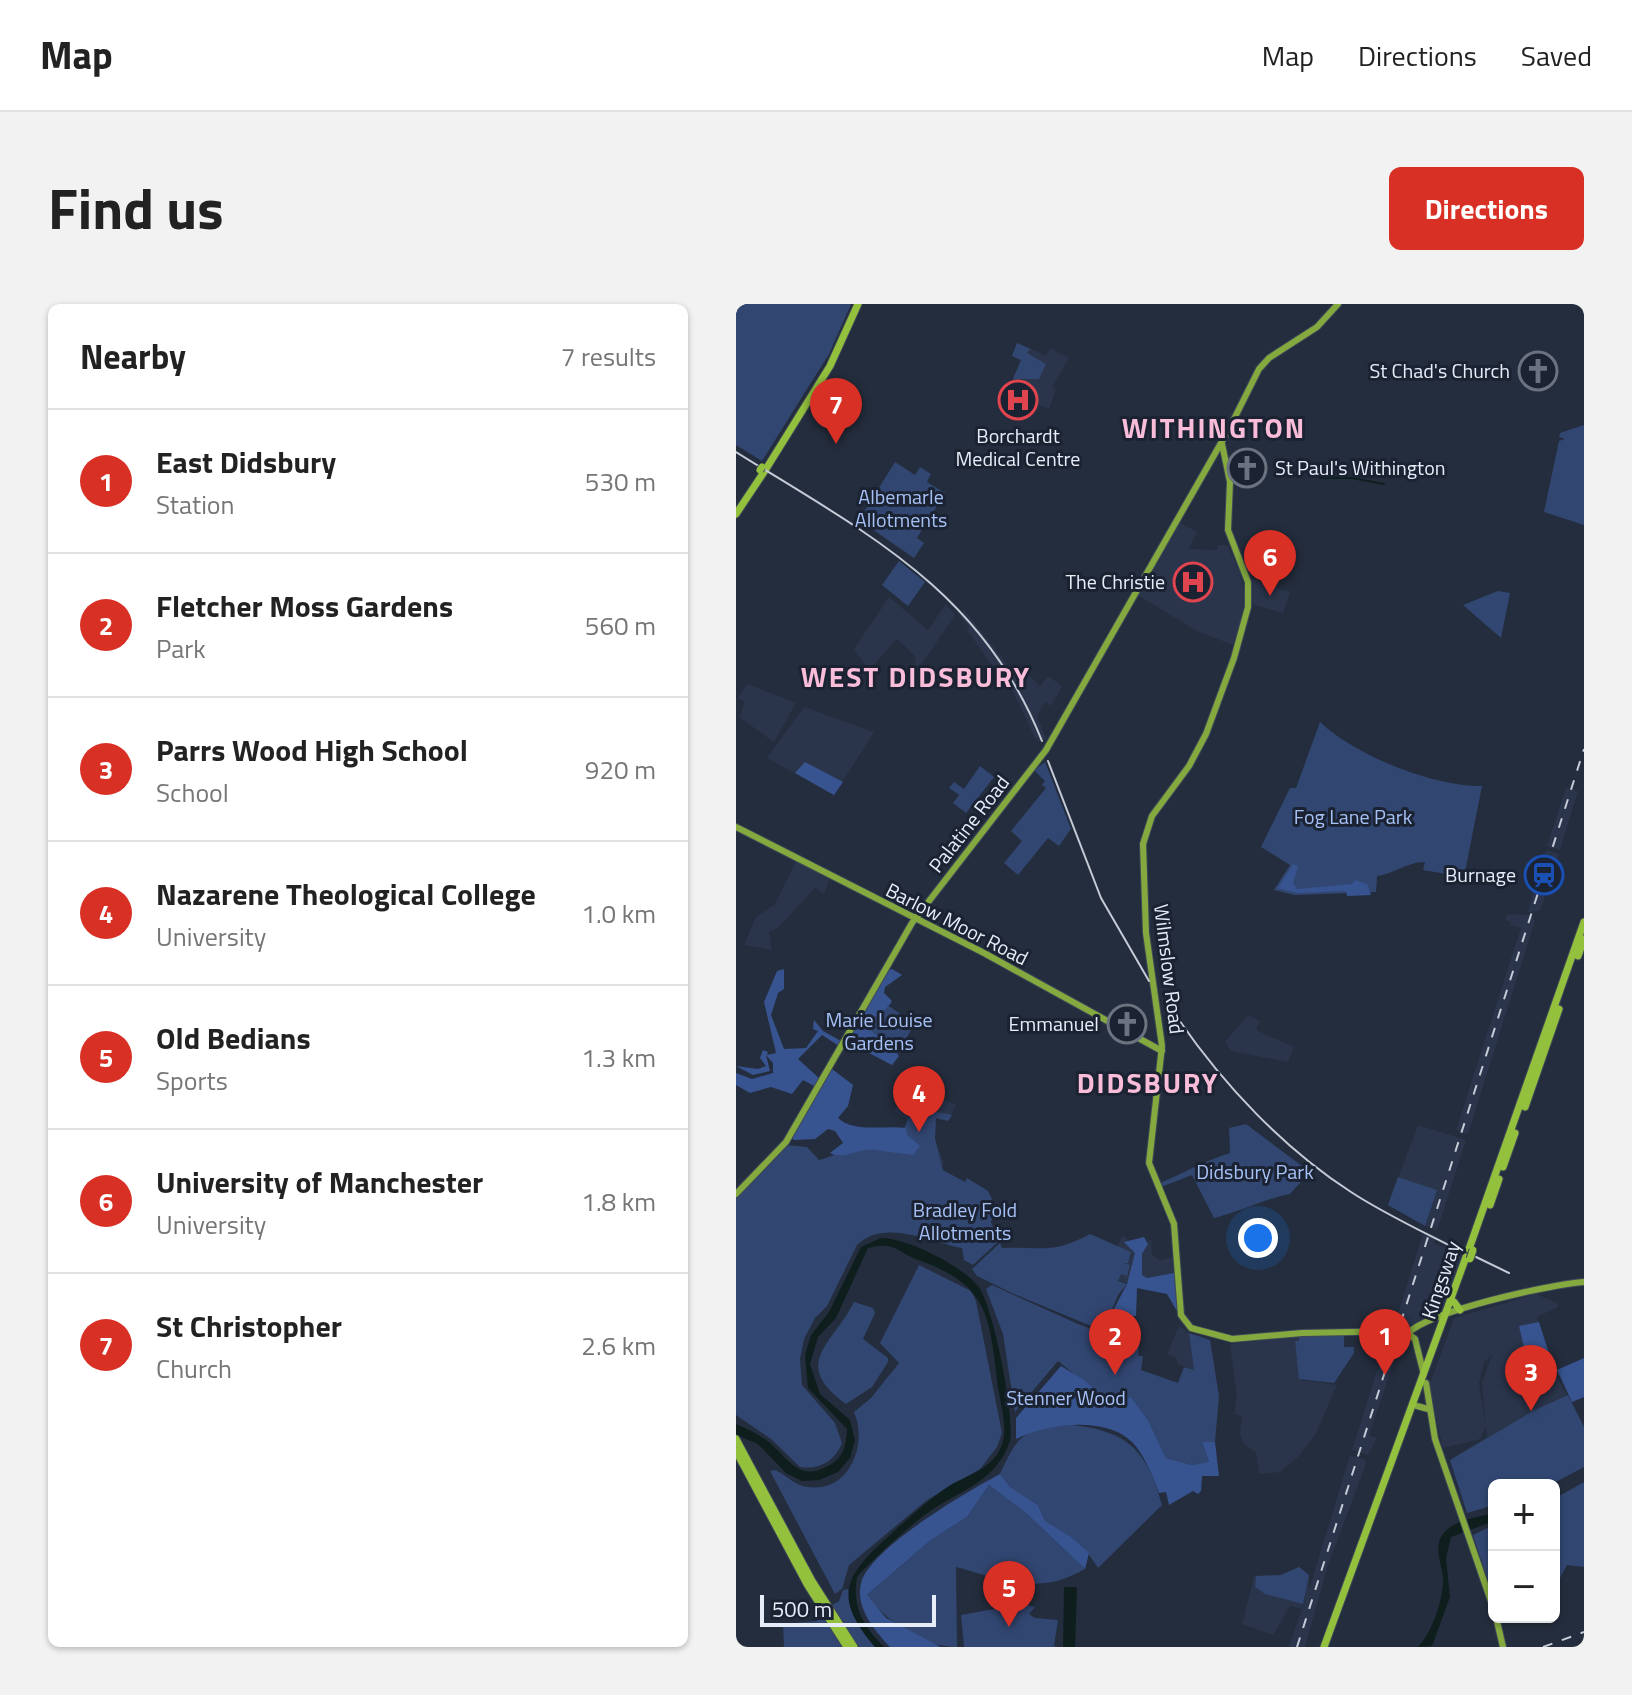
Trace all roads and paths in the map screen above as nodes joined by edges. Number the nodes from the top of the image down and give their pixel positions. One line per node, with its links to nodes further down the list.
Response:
1 (856, 304): 4 (highway)
2 (1338, 304): 3 (main road)
3 (1221, 446): 8 (main road, Palatine Road); 13 (main road, Wilmslow Road)
4 (763, 469): 5 (highway); 6 (highway)
5 (736, 507)
6 (736, 514)
7 (736, 827): 8 (main road, Barlow Moor Road)
8 (915, 919): 14 (main road, Barlow Moor Road); 16 (main road, Palatine Road)
9 (1584, 925): 11 (highway); 12 (highway, Kingsway)
10 (1584, 939): 11 (highway, Kingsway)
11 (1578, 953): 12 (highway); 17 (highway, Kingsway)
12 (1571, 961): 17 (highway, Kingsway)
13 (1162, 1042): 14 (main road); 15 (main road, Wilmslow Road)
14 (1153, 1047): 15 (main road, Barlow Moor Road)
15 (1162, 1051): 25 (main road, Wilmslow Road)
16 (736, 1194)
17 (1470, 1254): 19 (highway, Kingsway); 21 (highway, Kingsway)
18 (1584, 1282): 20 (main road)
19 (1454, 1302): 20 (highway); 21 (highway, Kingsway)
20 (1460, 1310): 21 (main road)
21 (1448, 1314): 22 (main road); 24 (highway, Kingsway); 28 (highway, Kingsway)
22 (1433, 1319): 23 (main road); 24 (main road)
23 (1417, 1325): 25 (main road); 26 (main road)
24 (1442, 1326): 28 (highway, Kingsway)
25 (1408, 1333): 26 (main road)
26 (1415, 1339): 27 (main road)
27 (1419, 1350): 28 (main road); 29 (main road)
28 (1431, 1364): 29 (highway, Kingsway)
29 (1424, 1382): 30 (highway, Kingsway); 31 (main road)
30 (1418, 1400): 31 (main road); 40 (highway, Kingsway)
31 (1428, 1409): 35 (main road)
32 (736, 1439): 34 (highway)
33 (736, 1451): 34 (highway)
34 (754, 1480): 38 (highway); 39 (highway)
35 (1488, 1592)
36 (1498, 1623): 37 (main road)
37 (1503, 1645)
38 (847, 1647)
39 (854, 1647)
40 (1326, 1647)

